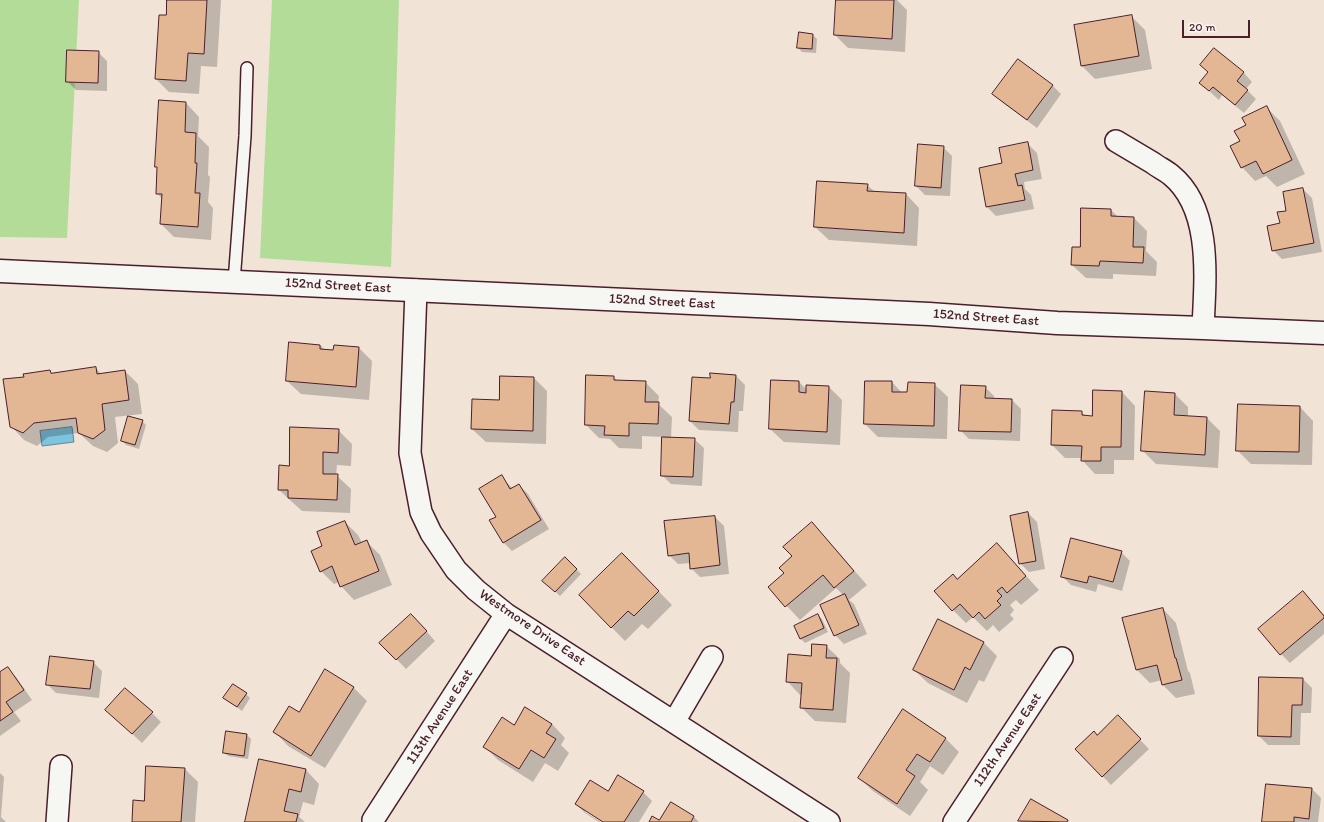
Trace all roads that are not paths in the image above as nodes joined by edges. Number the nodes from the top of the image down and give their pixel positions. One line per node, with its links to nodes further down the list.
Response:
1 (247, 68): 4 (lane)
2 (1116, 141): 6 (street)
3 (0, 271): 4 (main road, 152nd Street East)
4 (234, 282): 5 (main road, 152nd Street East)
5 (416, 290): 6 (main road, 152nd Street East); 8 (street, Westmore Drive East)
6 (1203, 328): 7 (main road, 152nd Street East)
7 (1324, 333)
8 (506, 614): 11 (street, Westmore Drive East); 13 (street, 113th Avenue East)
9 (712, 657): 11 (street)
10 (1062, 658): 16 (street, 112th Avenue East)
11 (674, 722): 15 (street, Westmore Drive East)
12 (61, 766): 14 (street)
13 (373, 820)
14 (57, 822)
15 (829, 822)
16 (954, 822)

